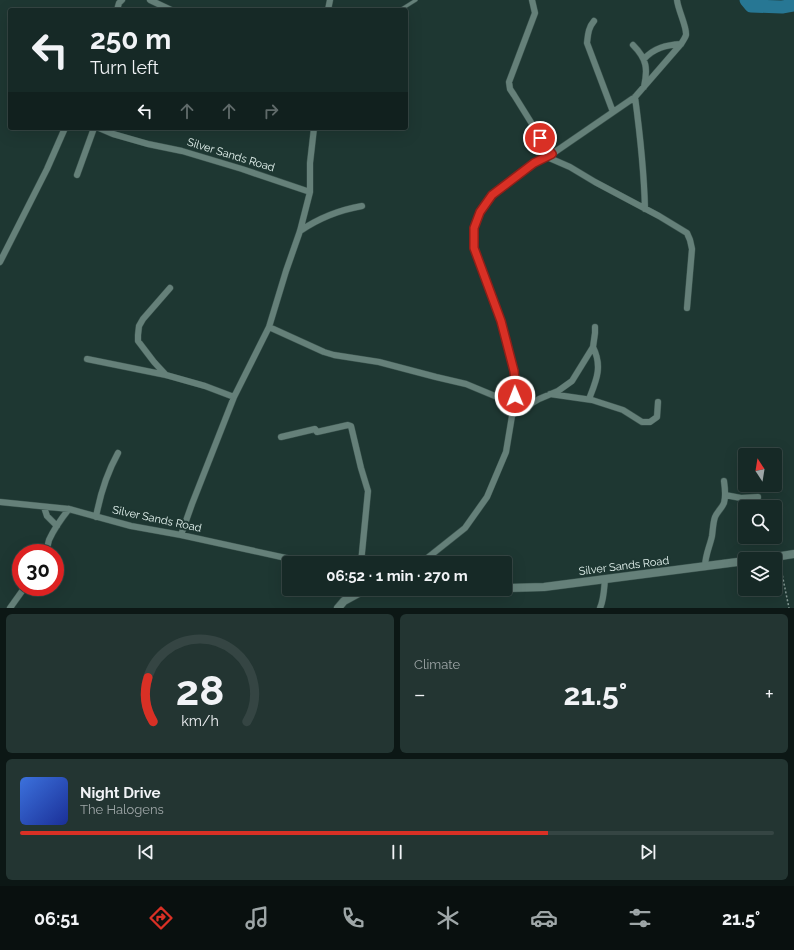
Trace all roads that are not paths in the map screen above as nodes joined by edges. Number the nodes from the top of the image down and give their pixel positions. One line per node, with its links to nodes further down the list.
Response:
1 (150, 0): 5 (street)
2 (416, 0): 6 (lane)
3 (532, 0): 18 (street)
4 (677, 0): 8 (street)
5 (167, 8)
6 (403, 8)
7 (594, 21): 13 (street)
8 (681, 44): 10 (street); 11 (street)
9 (633, 45): 10 (street)
10 (644, 59): 11 (street)
11 (644, 87): 12 (street)
12 (635, 97): 13 (street); 22 (street)
13 (613, 112): 18 (street)
14 (64, 130): 24 (street)
15 (93, 130): 19 (street)
16 (104, 130): 20 (street, Silver Sands Road)
17 (314, 130): 20 (street)
18 (549, 155): 22 (street); 36 (street)
19 (77, 175)
20 (310, 192): 23 (street)
21 (362, 206): 23 (street)
22 (645, 209): 26 (street)
23 (300, 231): 27 (street)
24 (0, 262)
25 (170, 288): 31 (street)
26 (687, 308)
27 (269, 327): 33 (street); 36 (street)
28 (595, 327): 29 (street)
29 (594, 347): 32 (street); 34 (street)
30 (87, 359): 31 (street)
31 (166, 375): 33 (street)
32 (550, 394): 34 (street); 37 (street)
33 (234, 397): 48 (street)
34 (589, 400): 35 (street)
35 (658, 402)
36 (514, 404): 37 (street)
37 (512, 414): 52 (street)
38 (281, 437): 51 (street)
39 (118, 453): 46 (street)
40 (724, 481): 41 (street)
41 (725, 495): 42 (street); 56 (street)
42 (758, 497)
43 (0, 502): 44 (street, Silver Sands Road)
44 (44, 507): 45 (street, Silver Sands Road); 47 (street)
45 (69, 509): 46 (street, Silver Sands Road); 47 (street)
46 (96, 517): 48 (street, Silver Sands Road)
47 (57, 526): 49 (street)
48 (181, 535): 54 (street, Silver Sands Road)
49 (48, 544)
50 (794, 554): 53 (street)
51 (362, 556)
52 (430, 556)
53 (782, 556)
54 (282, 557)
55 (738, 562): 56 (street, Silver Sands Road)
56 (705, 567): 57 (street, Silver Sands Road)
57 (604, 579): 58 (street, Silver Sands Road); 63 (street)
58 (512, 588)
59 (19, 596): 61 (street)
60 (352, 596): 62 (street)
61 (10, 608)
62 (338, 608)
63 (600, 608)

